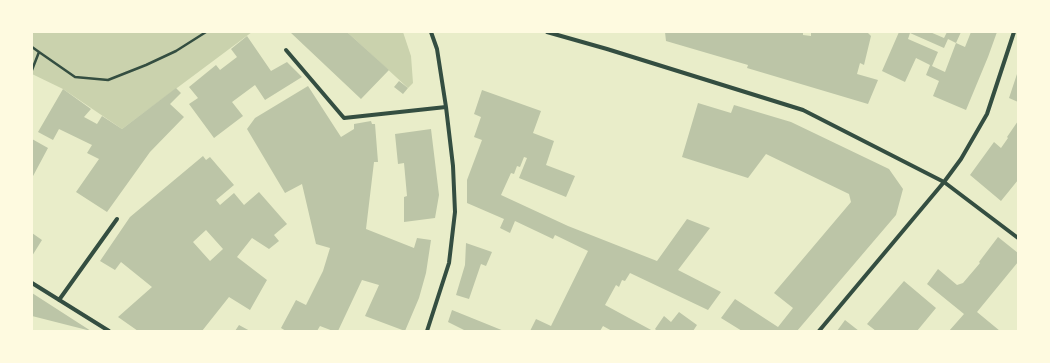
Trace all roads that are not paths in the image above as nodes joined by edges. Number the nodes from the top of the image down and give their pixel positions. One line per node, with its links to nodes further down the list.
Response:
1 (431, 32): 5 (street)
2 (547, 32): 6 (street)
3 (1014, 32): 6 (street)
4 (286, 50): 5 (street)
5 (446, 107): 12 (street)
6 (944, 182): 8 (street); 13 (street)
7 (117, 219): 10 (street)
8 (1018, 238)
9 (32, 283): 10 (street)
10 (58, 300): 11 (street)
11 (109, 331)
12 (427, 331)
13 (819, 331)

